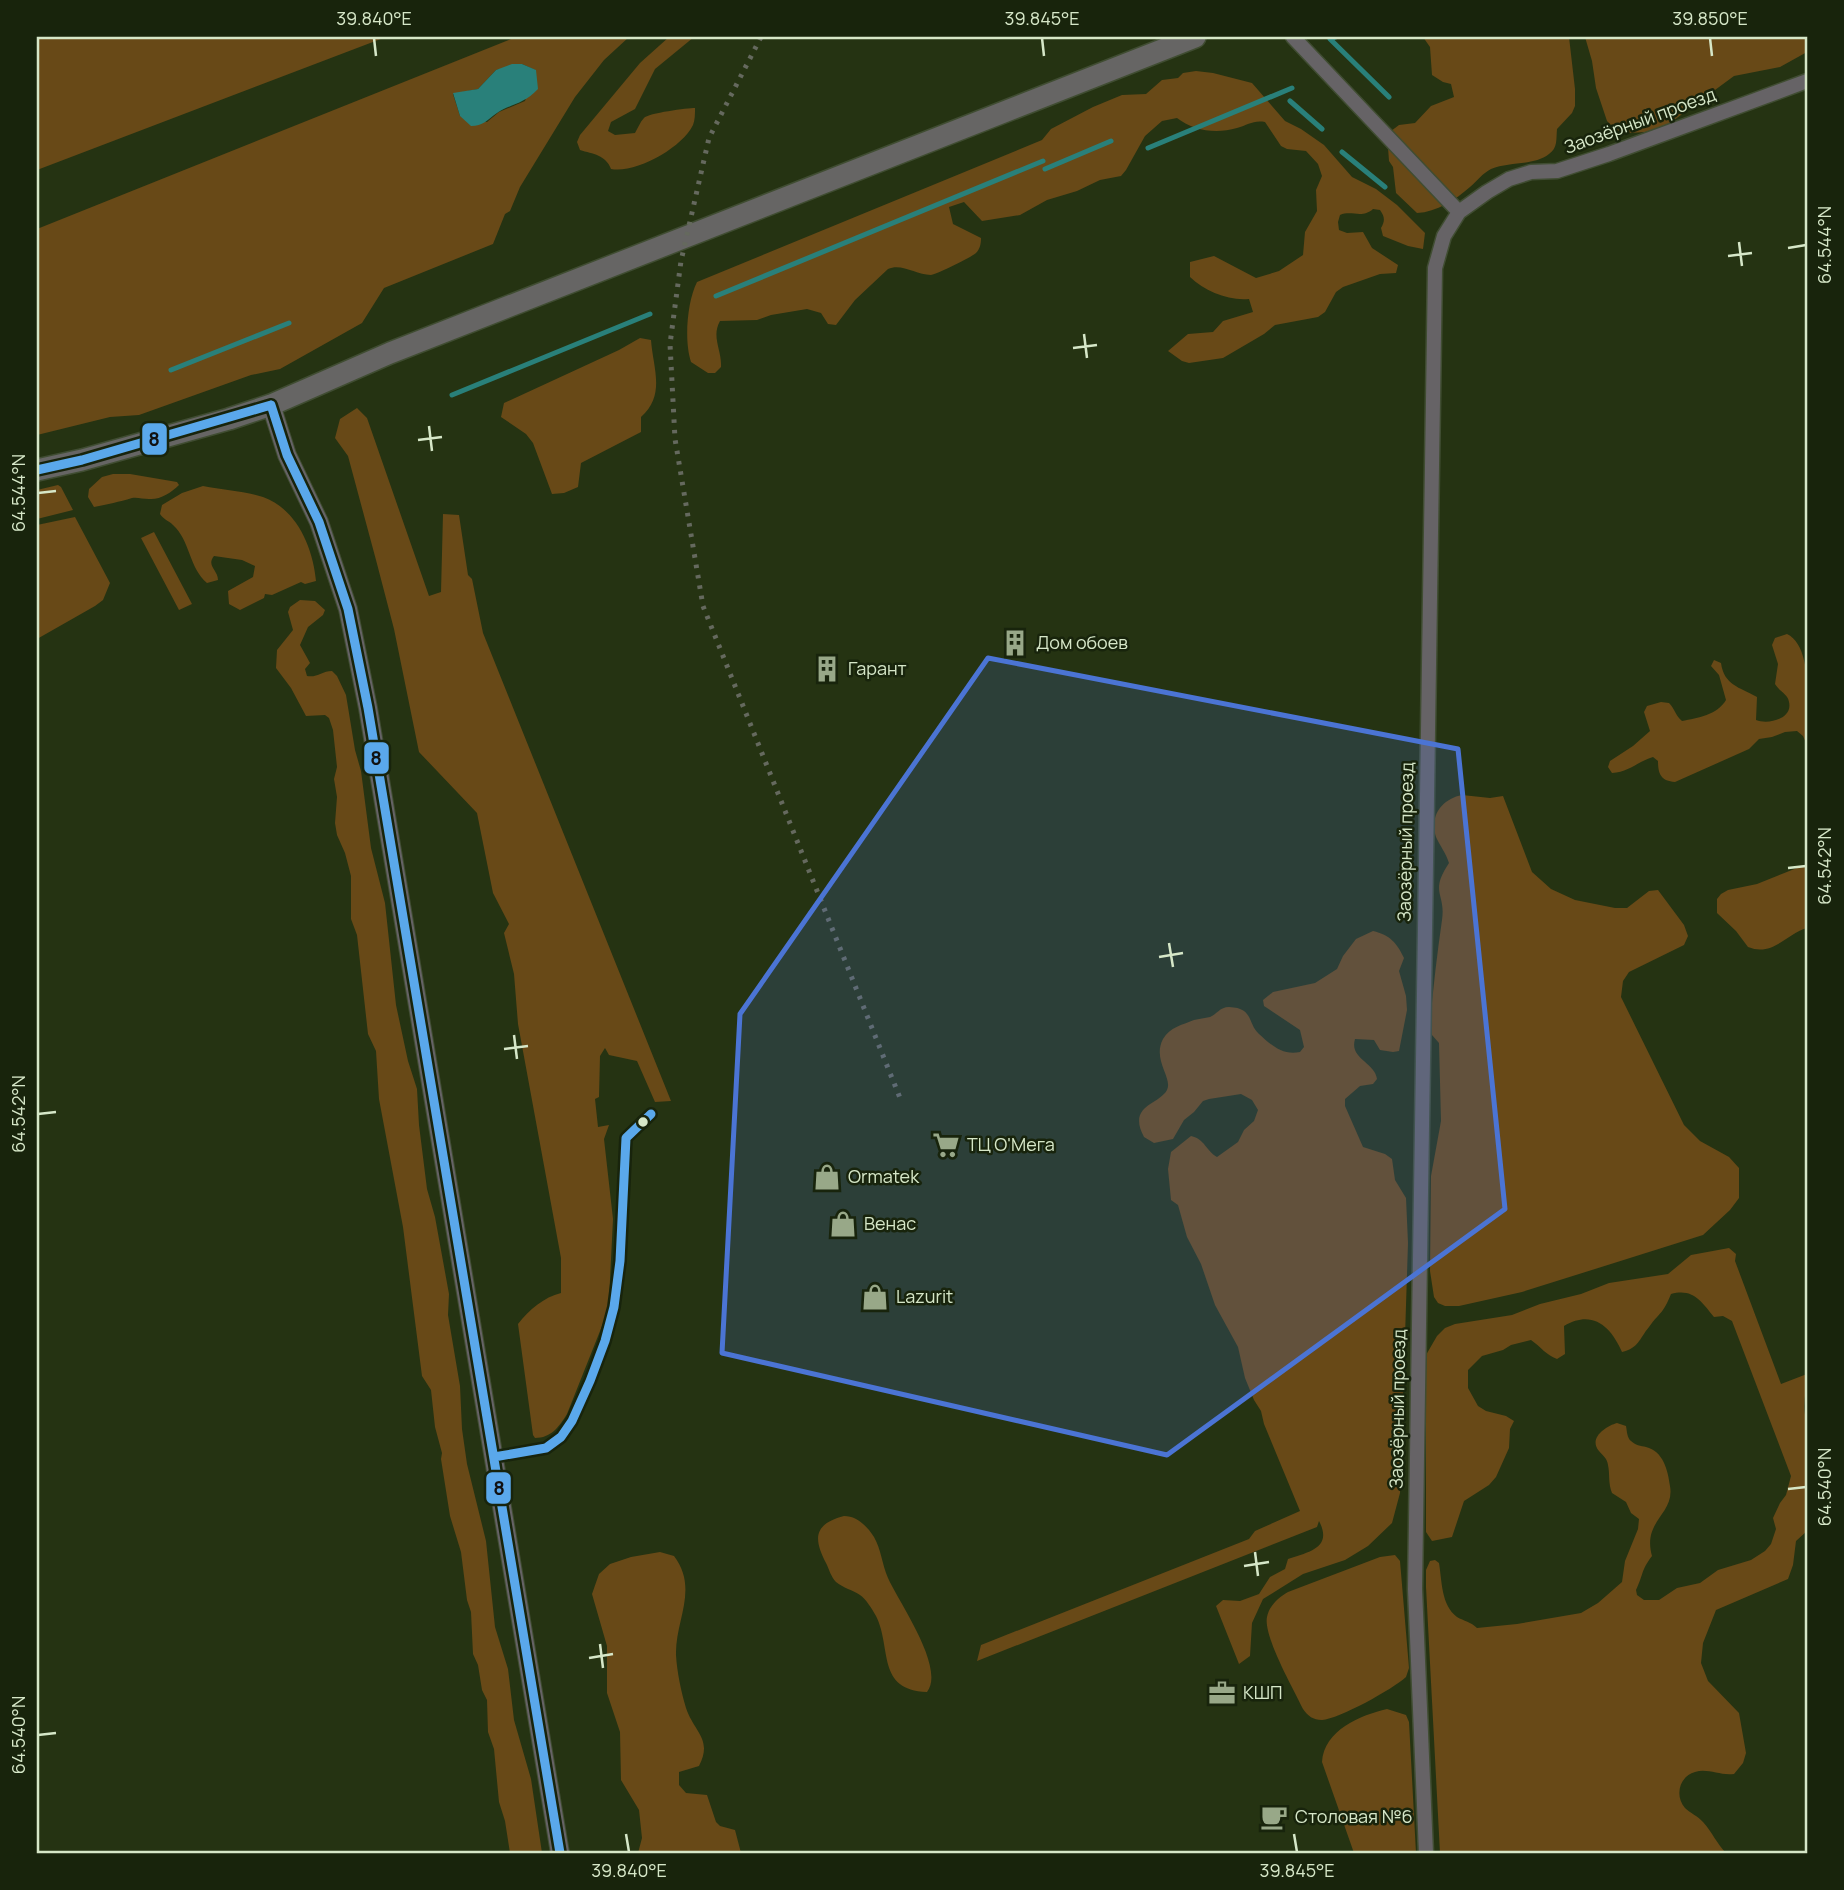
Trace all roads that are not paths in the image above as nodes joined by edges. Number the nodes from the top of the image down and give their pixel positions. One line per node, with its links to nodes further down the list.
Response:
1 (1195, 37): 5 (main road)
2 (1293, 37): 4 (street)
3 (1807, 81): 4 (street, Заозёрный проезд)
4 (1459, 212): 8 (street, Заозёрный проезд)
5 (271, 405): 6 (main road); 7 (street)
6 (37, 470)
7 (560, 1853)
8 (1426, 1853)

